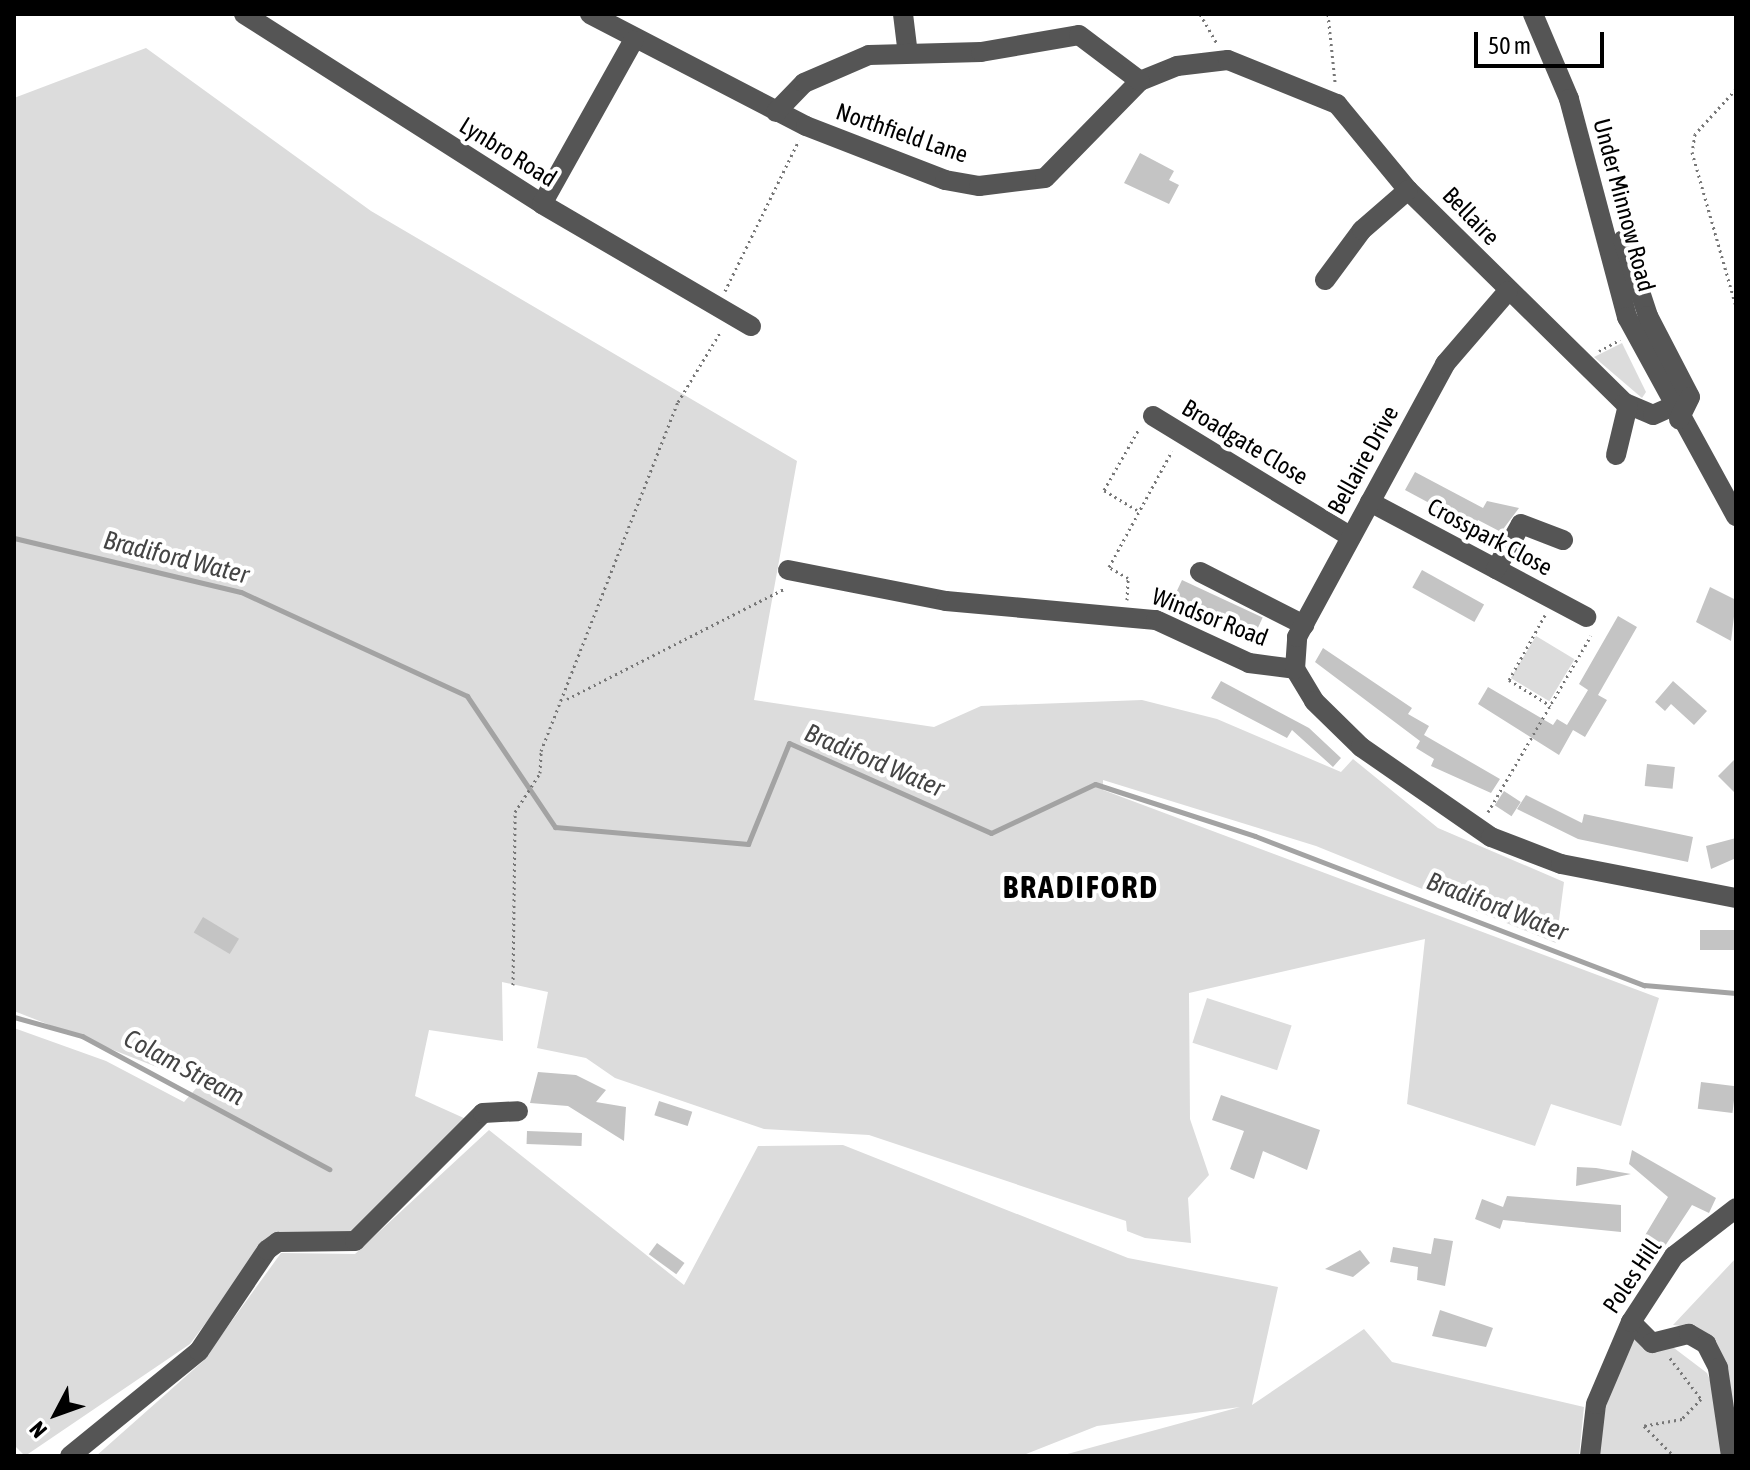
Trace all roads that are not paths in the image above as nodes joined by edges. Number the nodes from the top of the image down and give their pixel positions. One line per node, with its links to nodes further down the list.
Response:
1 (244, 14): 13 (street, Lynbro Road)
2 (590, 14): 7 (street, Northfield Lane)
3 (903, 14): 8 (street)
4 (1079, 14): 6 (street)
5 (1533, 14): 19 (street, Under Minnow Road)
6 (1079, 35): 8 (street); 10 (street)
7 (633, 41): 11 (street, Northfield Lane); 13 (street)
8 (908, 52): 11 (street)
9 (1228, 60): 10 (street, Northfield Lane); 12 (street, Bellaire)
10 (1140, 81): 11 (street, Northfield Lane)
11 (776, 112)
12 (1408, 190): 15 (street); 16 (street, Bellaire)
13 (542, 204): 17 (street, Lynbro Road)
14 (1623, 240): 19 (street)
15 (1325, 280)
16 (1508, 291): 18 (street, Bellaire); 22 (street, Bellaire Drive)
17 (751, 326)
18 (1628, 405): 19 (street); 21 (street)
19 (1675, 414): 23 (street)
20 (1153, 416): 24 (street, Broadgate Close)
21 (1616, 455)
22 (1370, 502): 24 (street, Bellaire Drive); 26 (street, Crosspark Close)
23 (1736, 515)
24 (1351, 537): 30 (street, Bellaire Drive)
25 (1563, 540): 26 (street)
26 (1496, 569): 29 (street, Crosspark Close)
27 (788, 570): 31 (street, Windsor Road)
28 (1200, 572): 30 (street)
29 (1590, 624)
30 (1304, 625): 31 (street, Bellaire Drive)
31 (1295, 669): 32 (street)
32 (1736, 898)
33 (518, 1111): 36 (street)
34 (1736, 1208): 35 (street, Poles Hill)
35 (1631, 1322): 37 (street, Poles Hill); 38 (street)
36 (70, 1456)
37 (1590, 1456)
38 (1731, 1456)

